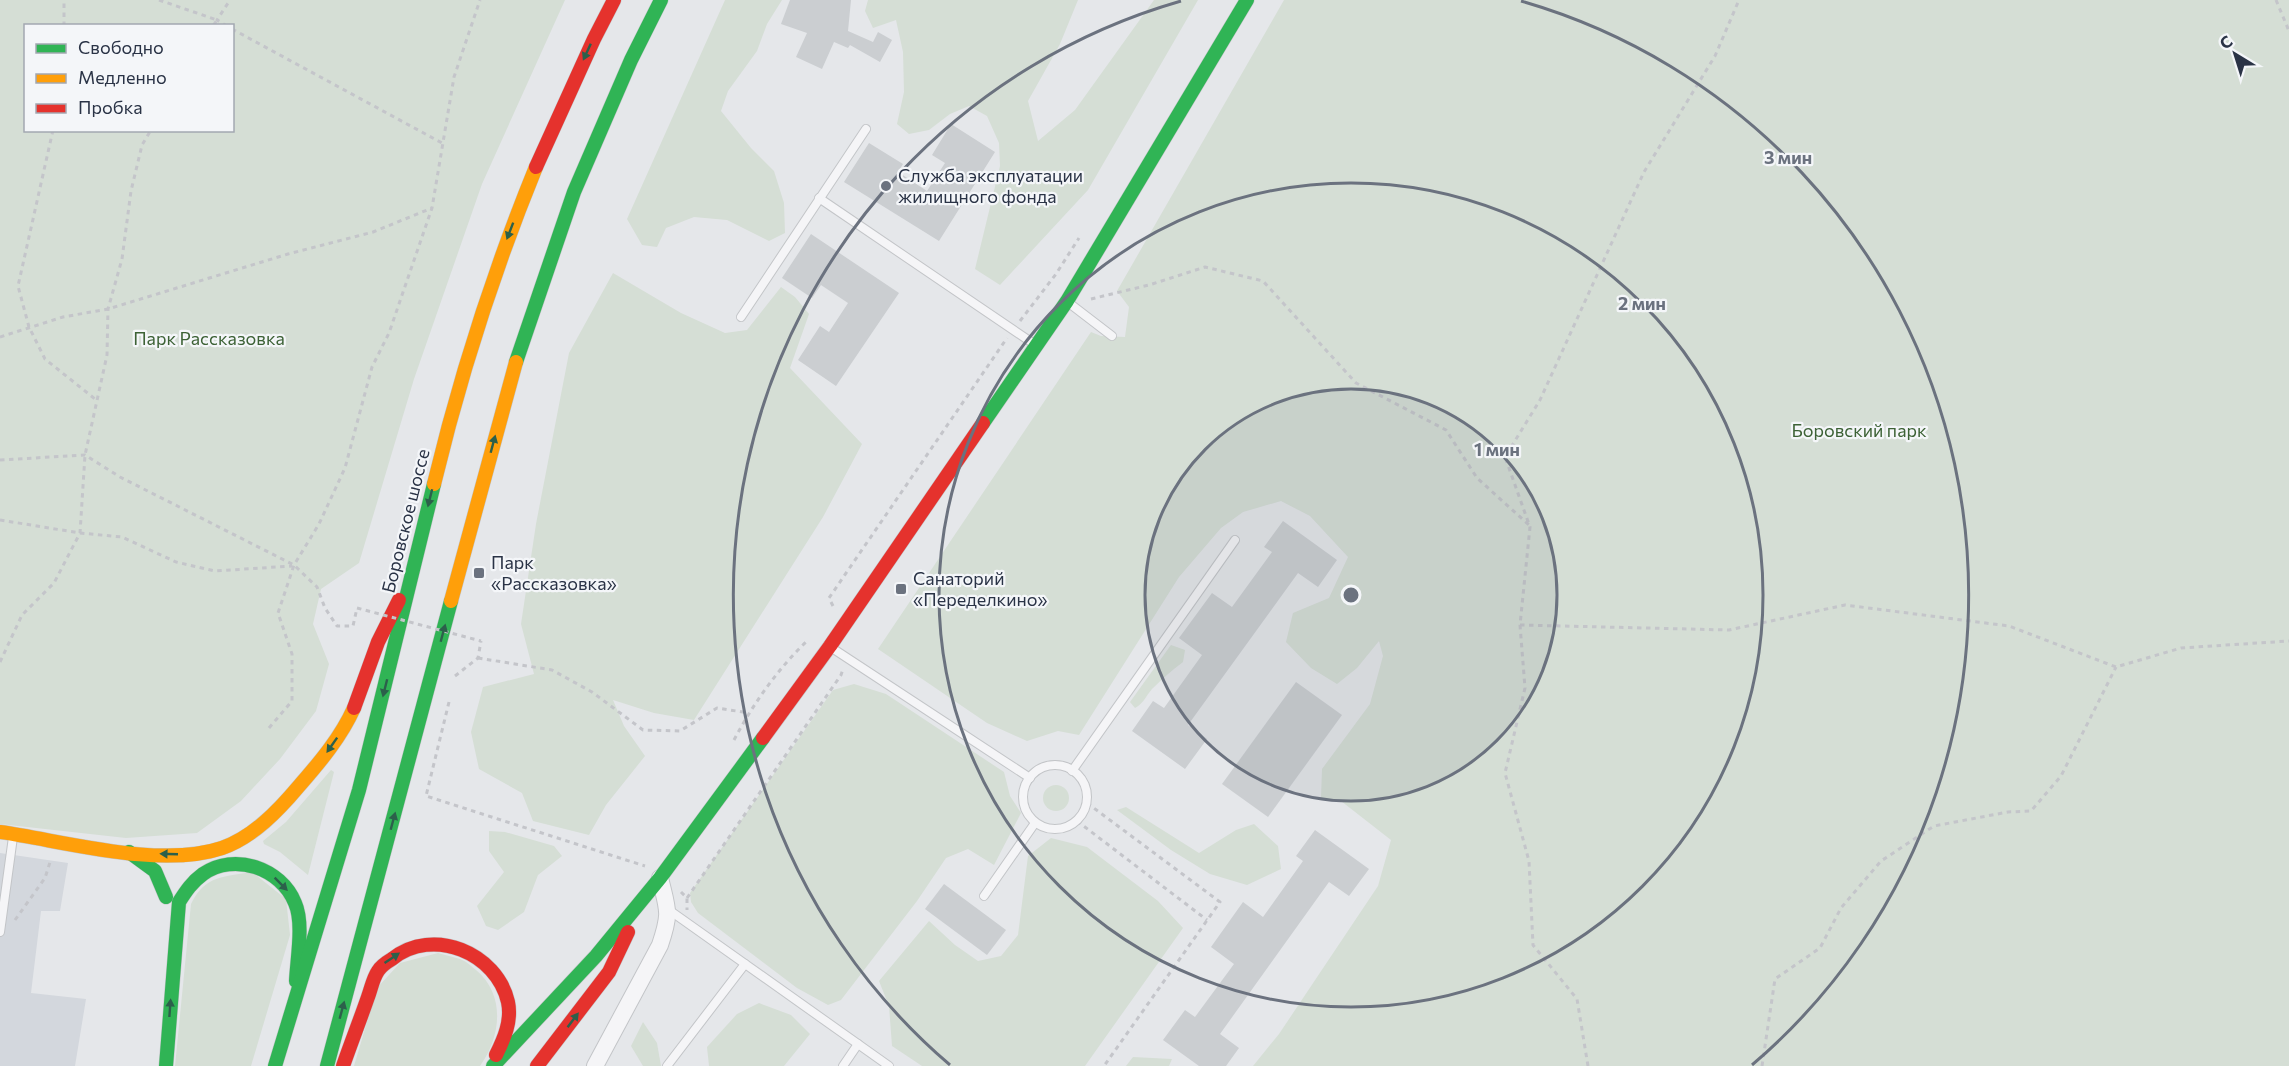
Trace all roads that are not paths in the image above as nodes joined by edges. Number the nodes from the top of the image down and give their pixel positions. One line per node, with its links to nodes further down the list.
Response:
1 (614, 0): 11 (street, Боровское шоссе, one-way to 11)
2 (661, 0): 33 (street, one-way to 2)
3 (1247, 0): 6 (street)
4 (866, 129): 5 (lane)
5 (819, 198): 7 (lane); 9 (lane)
6 (1067, 301): 8 (lane); 9 (street)
7 (741, 317)
8 (1112, 336)
9 (1037, 346): 12 (street)
10 (1235, 540): 13 (lane)
11 (410, 579): 18 (street, one-way to 18); 29 (street, Боровское шоссе, one-way to 29)
12 (830, 646): 14 (lane); 20 (street)
13 (1072, 771): 14 (lane); 15 (lane)
14 (1030, 778): 15 (lane)
15 (1035, 823): 22 (lane)
16 (7, 833): 17 (street); 26 (lane)
17 (129, 852): 18 (street, one-way to 17); 23 (street)
18 (208, 852): 19 (street)
19 (186, 867)
20 (662, 875): 24 (street); 25 (street); 35 (street)
21 (174, 882): 23 (street)
22 (984, 896)
23 (166, 897): 27 (street)
24 (669, 910): 28 (lane); 38 (street)
25 (630, 928): 36 (street); 37 (street, one-way to 25)
26 (0, 932)
27 (160, 964)
28 (745, 964): 30 (lane); 39 (lane)
29 (295, 998): 31 (street, one-way to 29); 32 (street, Боровское шоссе)
30 (858, 1044): 40 (lane); 41 (lane)
31 (166, 1066)
32 (275, 1066)
33 (327, 1066)
34 (343, 1066): 35 (street, one-way to 35)
35 (492, 1066)
36 (510, 1066)
37 (537, 1066)
38 (595, 1066)
39 (667, 1066)
40 (843, 1066)
41 (889, 1066)

